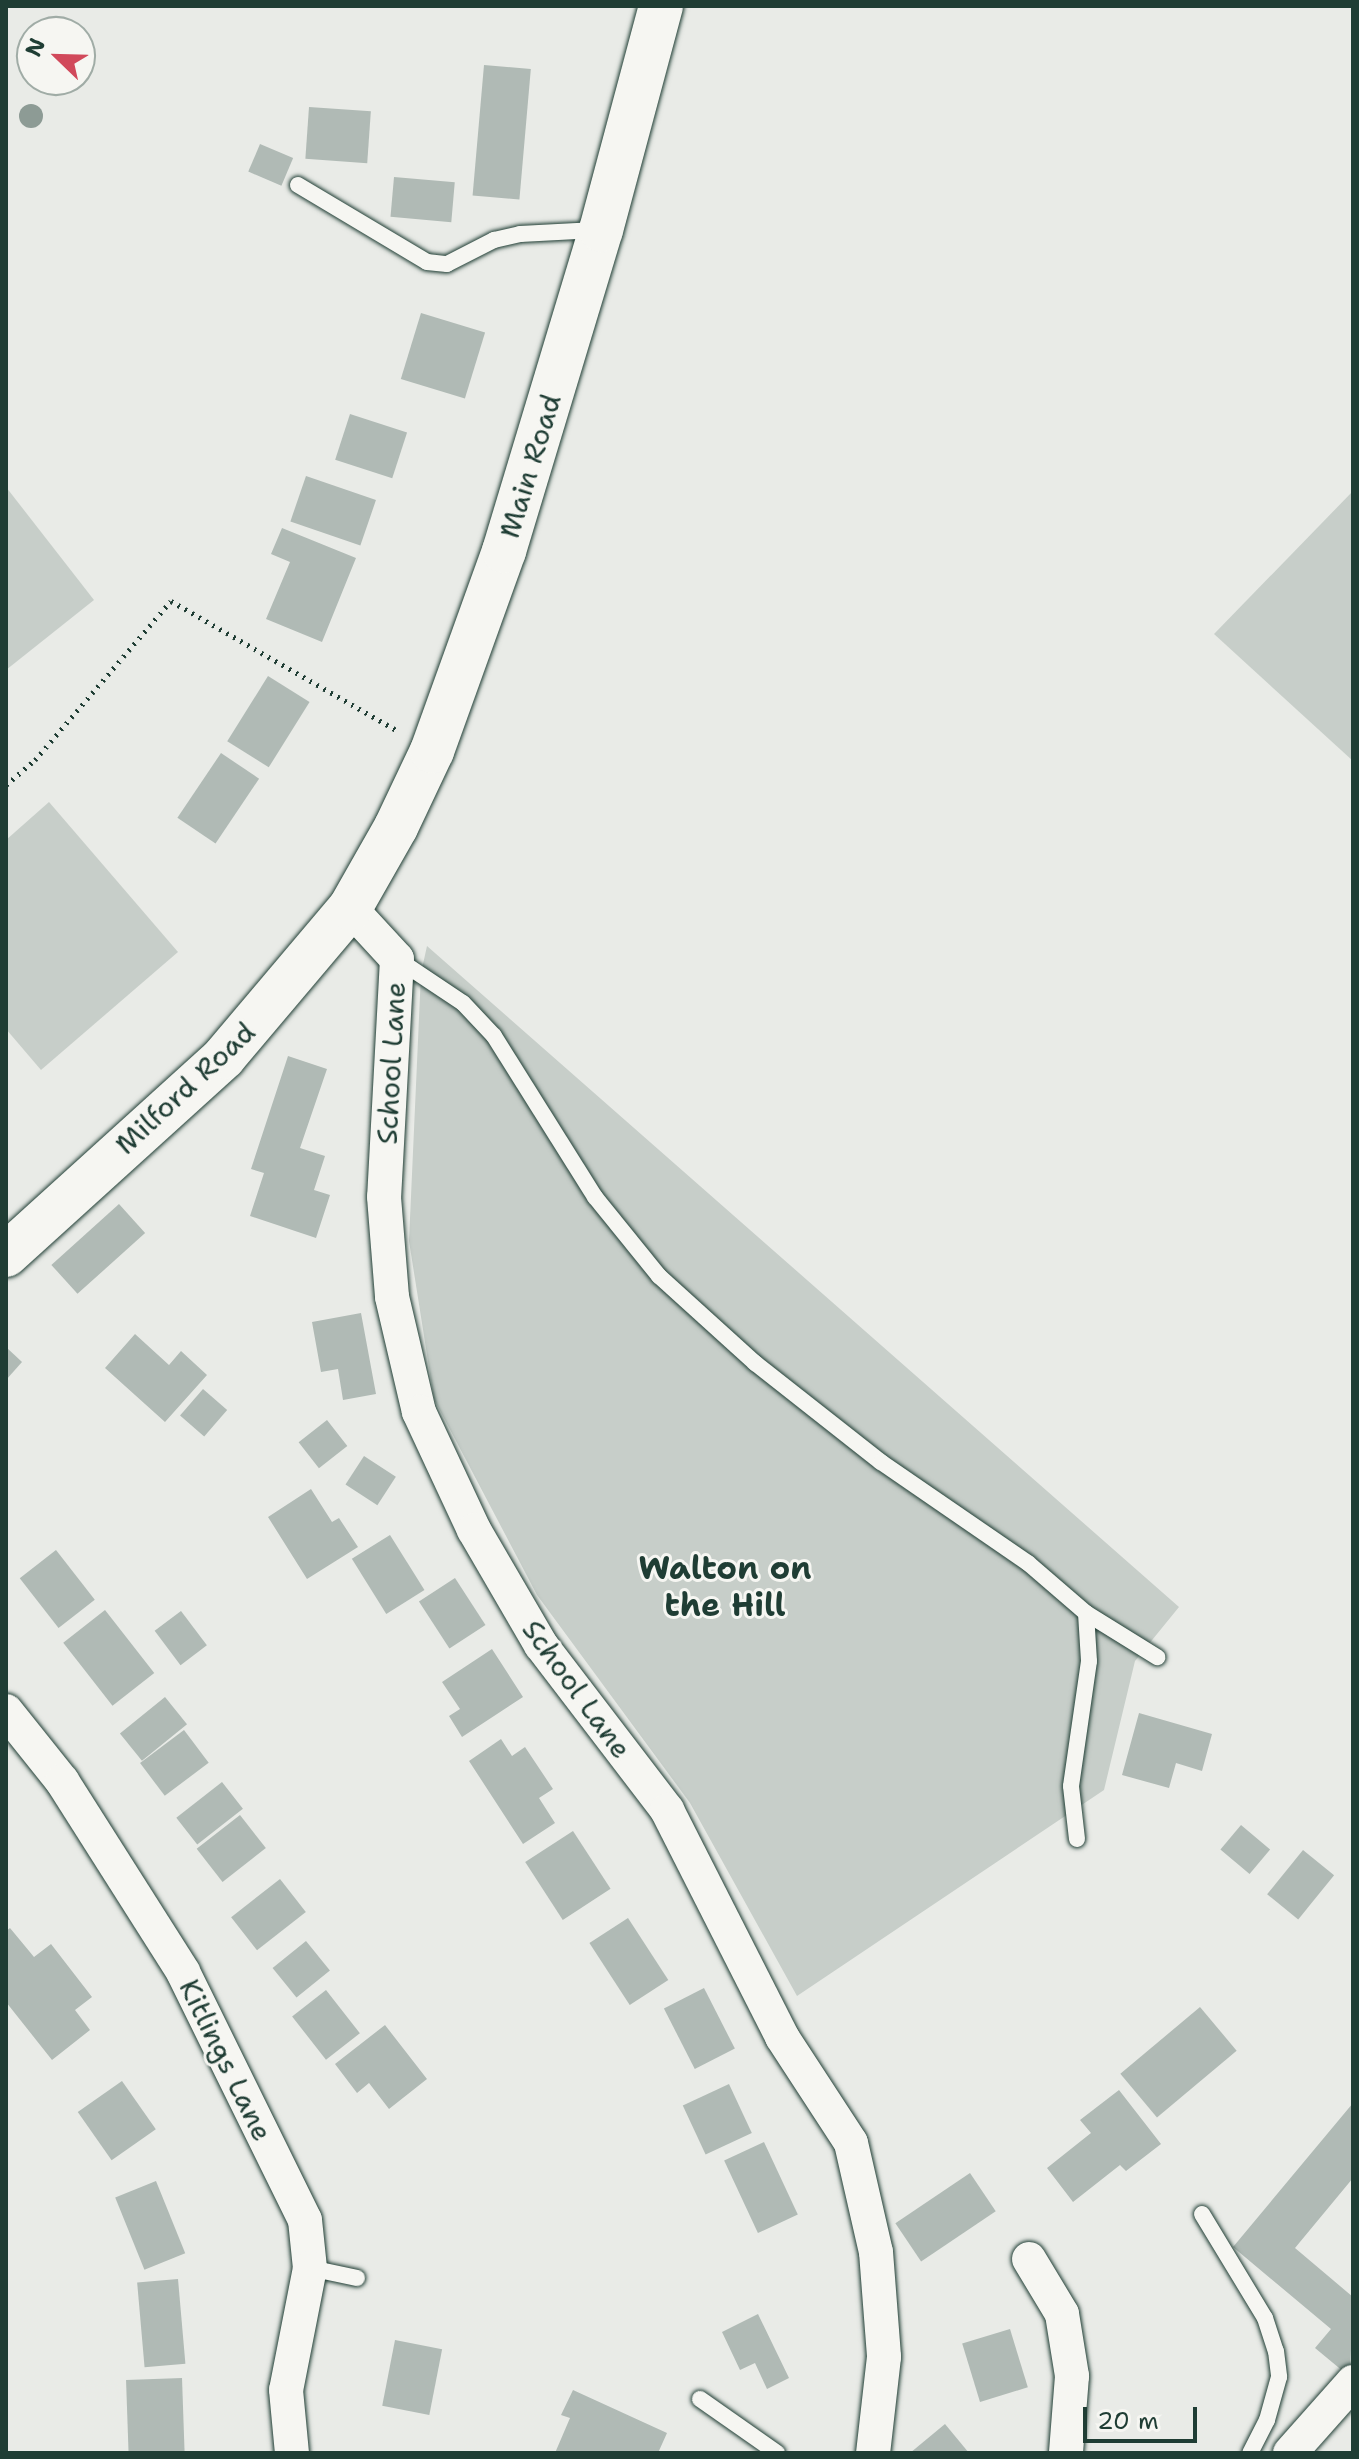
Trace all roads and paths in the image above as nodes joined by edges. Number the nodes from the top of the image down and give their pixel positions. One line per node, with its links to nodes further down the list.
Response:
1 (661, 6): 3 (highway, Main Road)
2 (298, 185): 3 (lane)
3 (601, 230): 4 (highway, Main Road)
4 (432, 751): 5 (path); 6 (highway, Main Road)
5 (6, 785)
6 (350, 908): 7 (street, School Lane); 8 (highway, Milford Road)
7 (397, 959): 9 (lane); 21 (street, School Lane)
8 (6, 1255)
9 (1086, 1613): 10 (lane); 12 (lane)
10 (1157, 1657)
11 (6, 1711): 15 (street, Kitlings Lane)
12 (1077, 1839)
13 (1202, 2214): 23 (lane)
14 (1029, 2259): 22 (street)
15 (310, 2268): 16 (lane); 19 (street, Kitlings Lane)
16 (357, 2278)
17 (1353, 2382): 24 (street)
18 (700, 2399): 20 (lane)
19 (292, 2453)
20 (777, 2453)
21 (873, 2453)
22 (1066, 2453)
23 (1250, 2453)
24 (1290, 2453)

